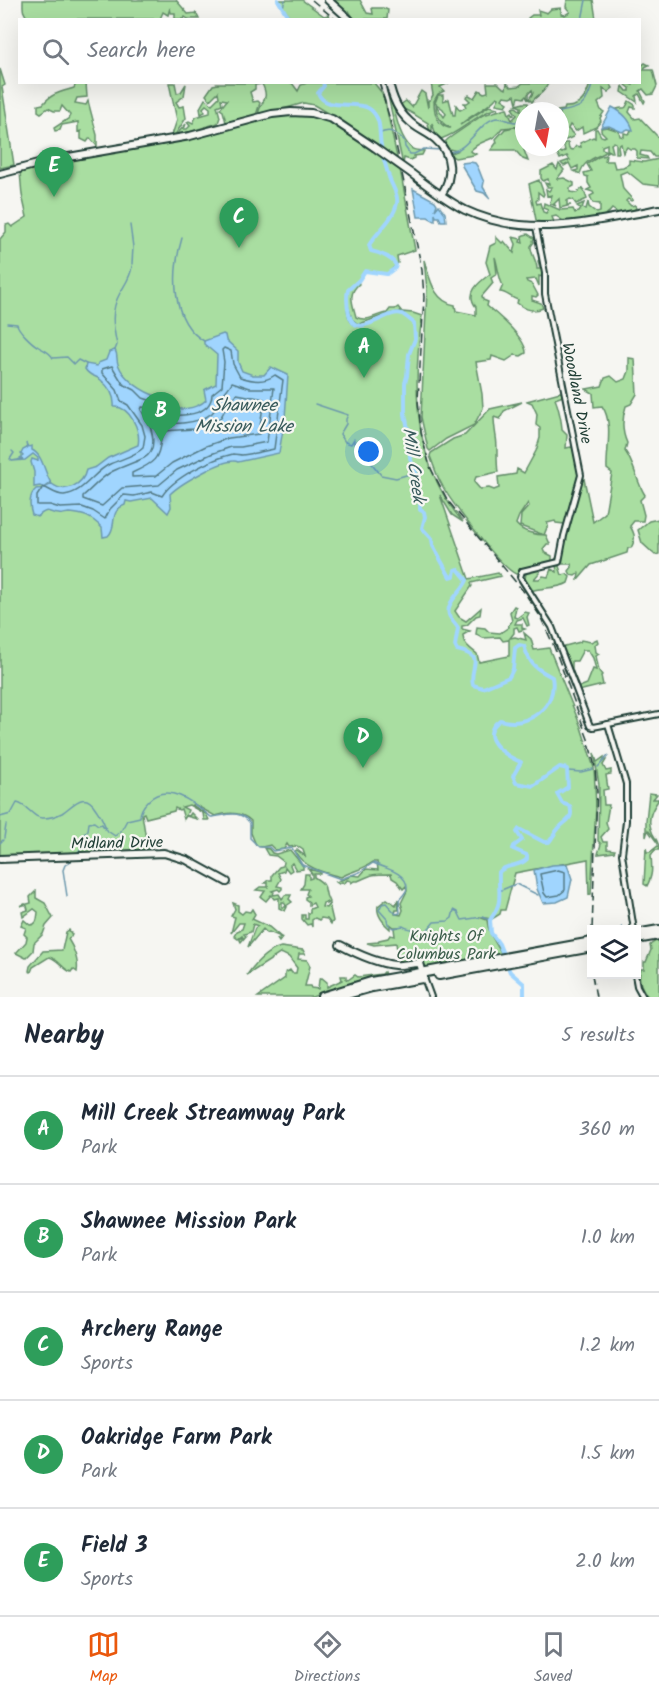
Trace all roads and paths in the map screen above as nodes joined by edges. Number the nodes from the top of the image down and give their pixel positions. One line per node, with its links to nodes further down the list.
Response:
1 (328, 0): 2 (main road)
2 (348, 18)
3 (389, 84): 5 (main road)
4 (0, 174): 5 (main road, bridge)
5 (441, 195): 7 (main road)
6 (659, 209): 7 (main road)
7 (536, 227): 9 (street, Woodland Drive)
8 (659, 714): 9 (street)
9 (608, 724): 12 (street)
10 (0, 859): 11 (main road, Midland Drive)
11 (227, 882)
12 (634, 925)
13 (659, 930): 14 (highway)
14 (641, 934)
15 (641, 935): 16 (highway)
16 (659, 935)
17 (340, 945): 19 (main road)
18 (587, 946): 19 (highway)
19 (423, 975): 21 (highway); 22 (highway); 23 (street)
20 (636, 979): 24 (street)
21 (322, 997)
22 (337, 997)
23 (431, 997)
24 (643, 997)

